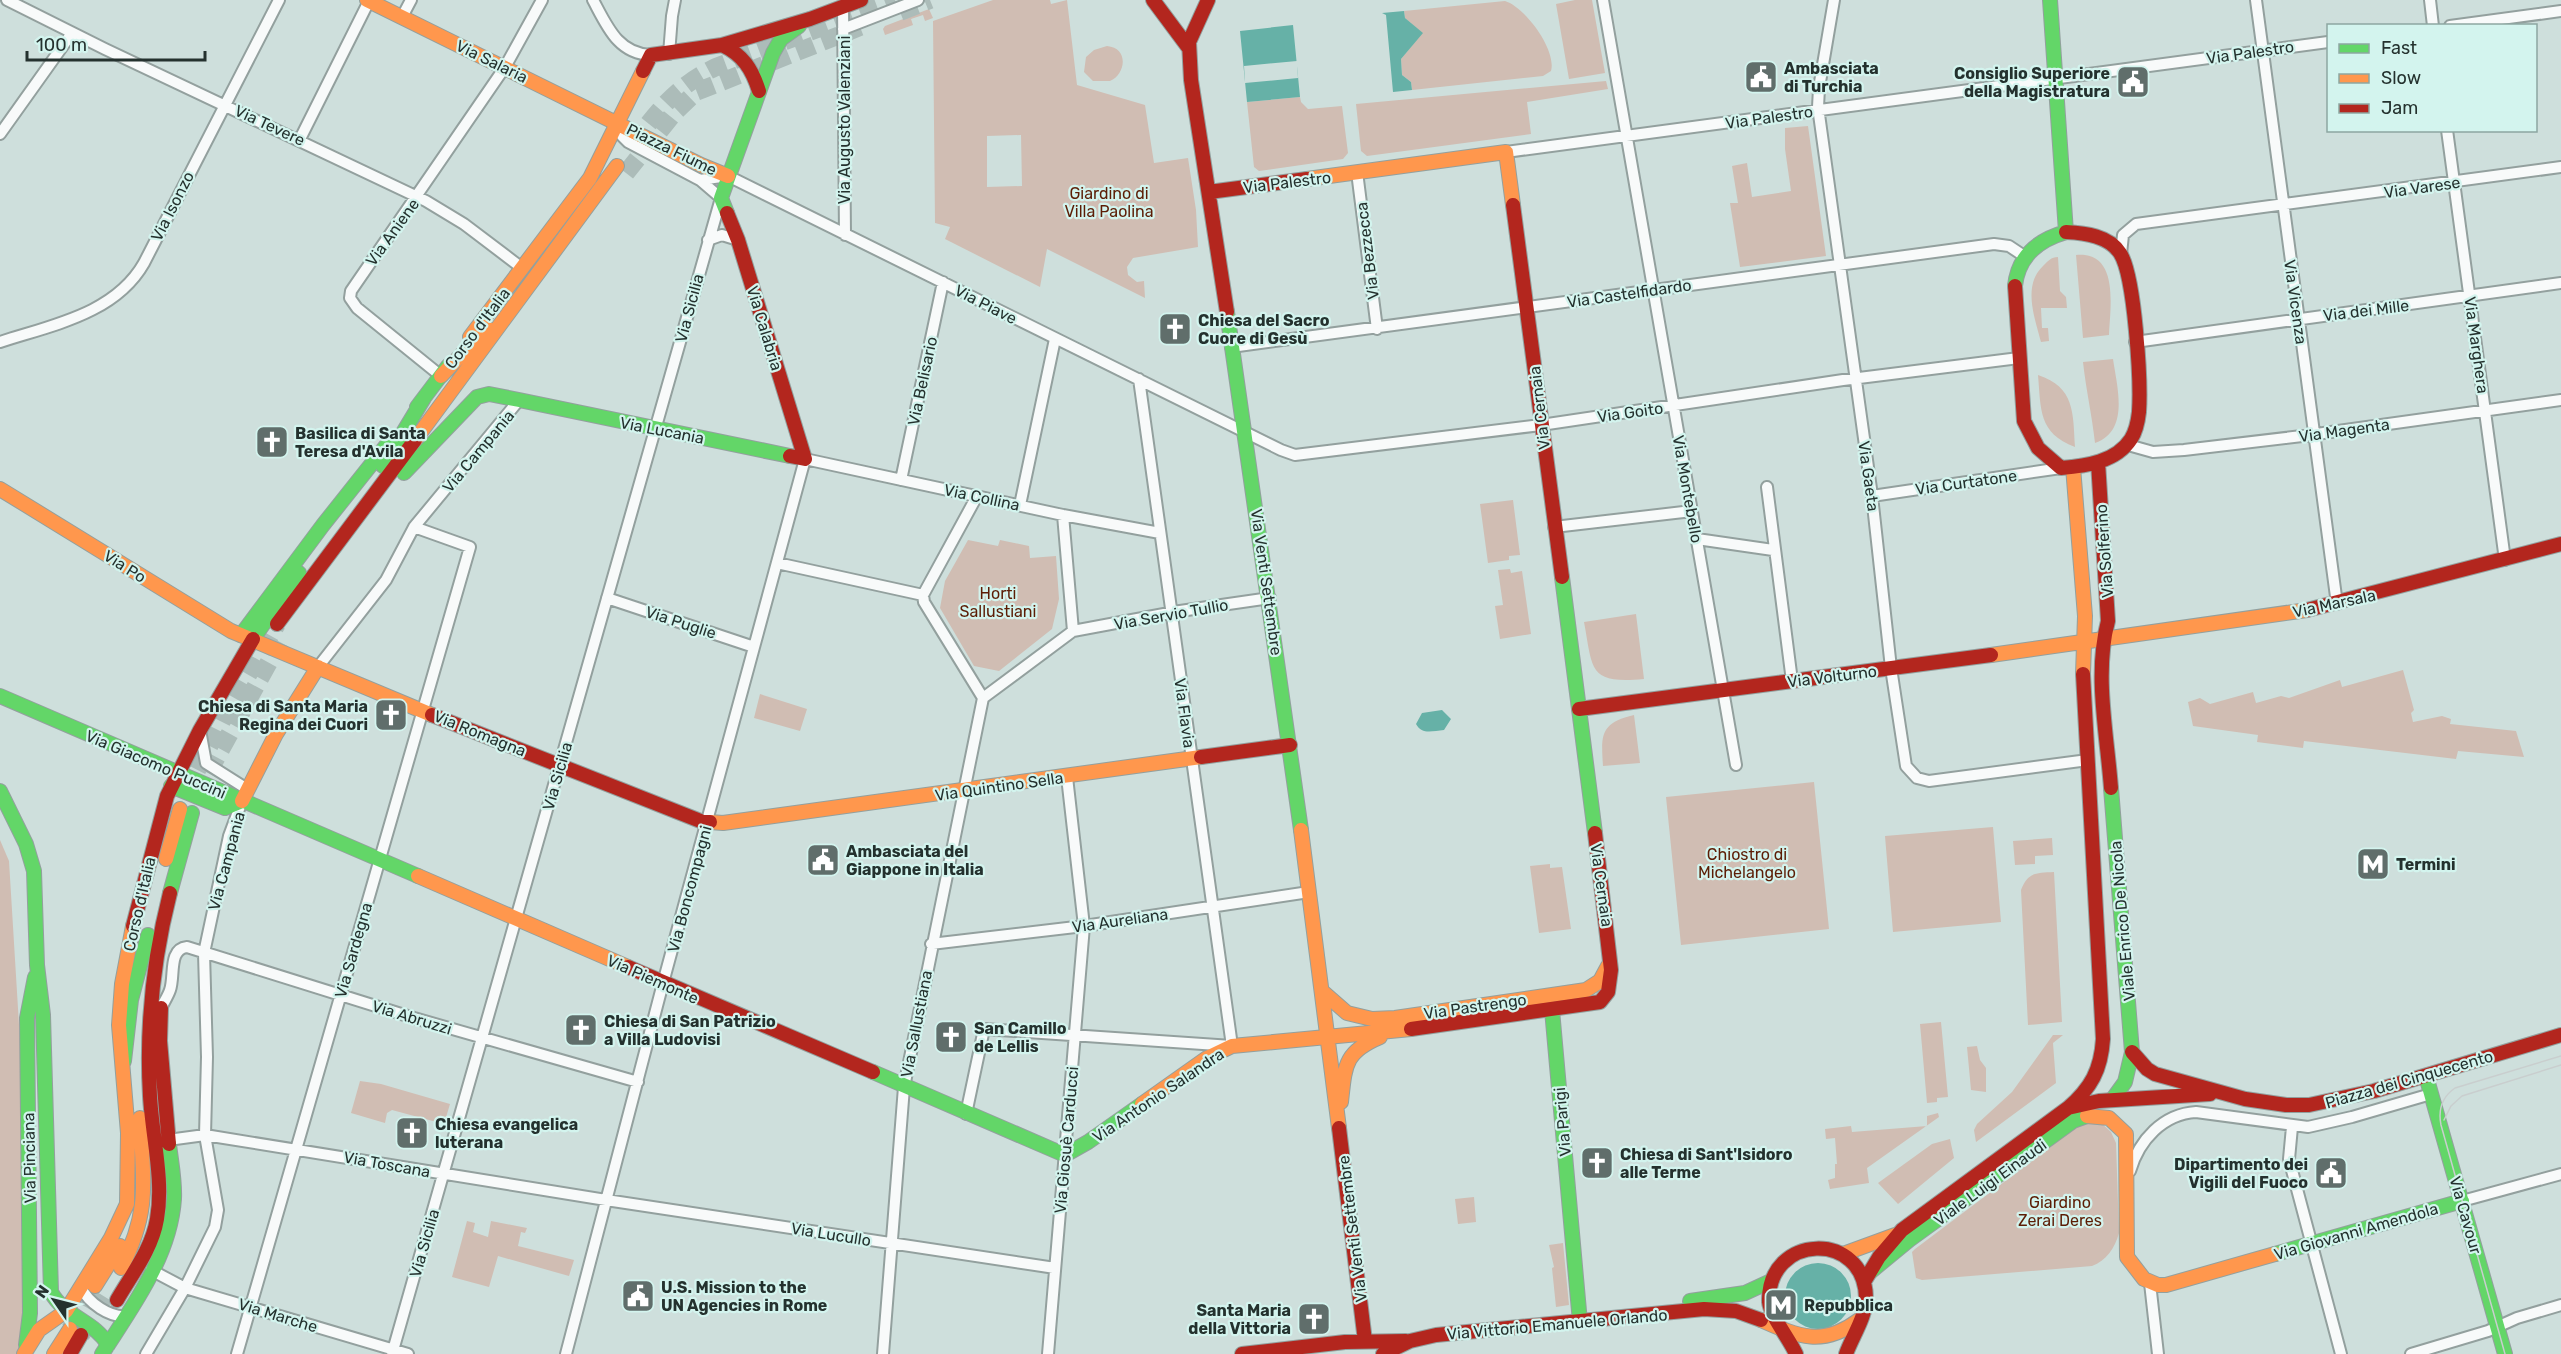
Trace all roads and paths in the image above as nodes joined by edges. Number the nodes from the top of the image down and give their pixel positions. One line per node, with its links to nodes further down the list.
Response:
1 (7, 0): 23 (street, Via Tevere)
2 (279, 0): 33 (street, Via Isonzo)
3 (411, 0): 18 (street)
4 (542, 0): 30 (street, Via Aniene)
5 (593, 0): 29 (street)
6 (675, 0): 28 (street)
7 (918, 0): 22 (street)
8 (1153, 0): 26 (main road, Via Venti Settembre)
9 (1208, 0): 26 (main road, Via Venti Settembre)
10 (1603, 0): 38 (street, Via Montebello)
11 (1834, 0): 34 (street, Via Gaeta)
12 (2050, 0): 31 (main road)
13 (2256, 0): 27 (street, Via Vicenza)
14 (2430, 0): 20 (street)
15 (368, 1): 18 (main road, Via Salaria); 39 (street)
16 (851, 2): 19 (main road); 22 (street, Via Augusto Valenziani)
17 (2561, 11): 21 (street)
18 (402, 17): 30 (main road, Via Salaria)
19 (810, 19): 25 (main road); 32 (main road)
20 (2433, 24)
21 (2465, 24)
22 (843, 29): 52 (street, Via Augusto Valenziani)
23 (72, 33): 33 (street, Via Tevere); 37 (street)
24 (2327, 42): 27 (street, Via Palestro)
25 (722, 45): 28 (main road); 32 (main road)
26 (1188, 47): 47 (main road, Via Venti Settembre)
27 (2263, 50): 31 (street, Via Palestro); 50 (street, Via Vicenza)
28 (669, 54): 29 (main road)
29 (651, 55): 35 (main road, Piazza Fiume)
30 (505, 68): 35 (main road, Via Salaria); 48 (street, Via Aniene)
31 (2056, 78): 34 (street, Via Palestro); 51 (main road)
32 (759, 91): 44 (main road, Piazza Fiume)
33 (225, 104): 39 (street, Via Tevere); 68 (street, Via Isonzo)
34 (1819, 111): 38 (street, Via Palestro); 57 (street, Via Gaeta)
35 (617, 123): 44 (main road, Piazza Fiume); 45 (street, Piazza Fiume); 58 (main road, Corso d'Italia)
36 (2447, 132): 46 (street, Via Marghera)
37 (0, 134)
38 (1626, 136): 40 (street, Via Palestro); 62 (street, Via Montebello)
39 (300, 139): 48 (street, Via Tevere)
40 (1506, 152): 43 (main road, Via Palestro); 64 (main road, Via Cernaia)
41 (2561, 167): 46 (street, Via Varese)
42 (622, 169): 59 (main road)
43 (1357, 172): 47 (main road, Via Palestro); 66 (street, Via Bezzecca)
44 (728, 176): 45 (street, Piazza Fiume); 49 (main road, Piazza Fiume); 52 (street, Via Piave)
45 (700, 180): 49 (street, Piazza Fiume)
46 (2454, 182): 50 (street, Via Varese); 63 (street, Via Marghera)
47 (1209, 192): 70 (main road, Via Venti Settembre)
48 (417, 196): 58 (street, Via Tevere); 72 (street, Via Aniene)
49 (721, 198): 53 (street, Via Sicilia); 54 (main road, Via Calabria)
50 (2282, 206): 55 (street, Via Varese); 65 (street, Via Vicenza)
51 (2066, 232): 55 (main road); 56 (main road)
52 (845, 235): 60 (street, Via Piave)
53 (708, 240): 54 (street); 81 (street, Via Sicilia)
54 (738, 240): 85 (main road, Via Calabria)
55 (2121, 254): 69 (main road)
56 (2024, 256): 57 (street, Via Castelfidardo); 71 (main road)
57 (1840, 264): 62 (street, Via Castelfidardo); 74 (street, Via Gaeta)
58 (522, 268): 72 (main road, Corso d'Italia)
59 (543, 279): 72 (main road); 88 (main road, Corso d'Italia); 103 (main road, Corso d'Italia)
60 (943, 282): 67 (street, Via Piave); 89 (street, Via Belisario)
61 (2561, 284): 63 (street, Via dei Mille)
62 (1654, 290): 64 (street, Via Castelfidardo); 78 (street, Via Montebello)
63 (2470, 296): 65 (street, Via dei Mille); 79 (street, Via Marghera)
64 (1527, 308): 66 (street, Via Castelfidardo); 80 (main road, Via Cernaia)
65 (2299, 318): 69 (street, Via dei Mille); 83 (street, Via Vicenza)
66 (1377, 329): 70 (street, Via Castelfidardo)
67 (1055, 339): 73 (street, Via Piave); 94 (street)
68 (0, 342)
69 (2135, 342): 84 (main road)
70 (1231, 347): 82 (main road, Via Venti Settembre)
71 (2019, 358): 74 (street, Via Goito); 87 (main road)
72 (441, 376): 75 (main road, Corso d'Italia)
73 (1140, 379): 82 (street, Via Piave); 99 (street, Via Flavia)
74 (1855, 379): 78 (street, Via Goito); 93 (street, Via Gaeta)
75 (424, 398): 103 (main road); 112 (main road, Corso d'Italia)
76 (519, 400): 81 (main road, Via Lucania); 88 (main road, Via Lucania); 97 (street, Via Campania)
77 (2561, 400): 79 (street, Via Magenta)
78 (1672, 406): 80 (street, Via Goito); 95 (street, Via Montebello)
79 (2486, 411): 83 (street, Via Magenta); 104 (street, Via Marghera)
80 (1541, 425): 82 (street, Via Goito); 98 (main road, Via Cernaia)
81 (656, 429): 85 (main road, Via Lucania); 107 (street, Via Sicilia)
82 (1245, 431): 108 (main road, Via Venti Settembre)
83 (2313, 434): 84 (street, Via Magenta); 109 (street, Via Vicenza)
84 (2128, 445): 86 (main road)
85 (805, 459): 89 (street, Via Collina); 105 (street, Via Boncompagni)
86 (2098, 462): 87 (main road); 113 (main road, Via Solferino)
87 (2067, 467): 93 (street, Via Curtatone); 114 (main road, Via Solferino)
88 (404, 473): 103 (main road, Corso d'Italia)
89 (901, 480): 92 (street, Via Collina)
90 (1767, 487): 102 (street)
91 (0, 489): 112 (main road, Via Po)
92 (977, 496): 94 (street, Via Collina); 106 (street)
93 (1872, 496): 117 (street, Via Gaeta)
94 (1020, 505): 96 (street, Via Collina)
95 (1692, 510): 98 (street); 100 (street, Via Montebello)
96 (1063, 515): 99 (street, Via Collina); 111 (street)
97 (414, 527): 116 (street, Via Campania); 123 (street, Via Sardegna)
98 (1554, 527): 122 (main road, Via Cernaia)
99 (1160, 533): 110 (street, Via Flavia)
100 (1697, 539): 102 (street); 119 (street, Via Montebello)
101 (2561, 544): 104 (main road, Via Marsala)
102 (1773, 550): 118 (street)
103 (324, 559)
104 (2505, 560): 109 (main road, Via Marsala)
105 (777, 563): 106 (street); 115 (street, Via Boncompagni)
106 (923, 596): 121 (street)
107 (607, 598): 115 (street, Via Puglie); 129 (street, Via Sicilia)
108 (1270, 598): 110 (street, Via Servio Tullio); 126 (main road, Via Venti Settembre)
109 (2337, 604): 113 (main road, Via Marsala)
110 (1170, 613): 111 (street, Via Servio Tullio); 127 (street, Via Flavia)
111 (1073, 631): 121 (street)
112 (247, 637): 116 (main road, Via Romagna); 124 (main road, Corso d'Italia)
113 (2103, 640): 114 (main road, Via Marsala); 125 (main road, Via Solferino)
114 (2084, 642): 117 (main road, Via Volturno); 128 (main road, Via Solferino)
115 (754, 647): 136 (street, Via Boncompagni)
116 (318, 667): 123 (main road, Via Romagna); 135 (main road, Via Campania)
117 (1891, 668): 118 (main road, Via Volturno); 128 (street, Via Gaeta)
118 (1792, 681): 119 (main road, Via Volturno)
119 (1723, 690): 122 (main road, Via Volturno); 130 (street, Via Montebello)
120 (0, 696): 132 (main road, Via Giacomo Puccini)
121 (983, 698): 134 (street, Via Sallustiana)
122 (1579, 709): 145 (main road, Via Cernaia)
123 (422, 710): 129 (main road, Via Romagna); 137 (street, Via Sardegna)
124 (200, 730): 132 (main road, Corso d'Italia); 135 (street)
125 (2107, 738): 161 (main road, Viale Enrico De Nicola)
126 (1290, 745): 127 (main road, Via Quintino Sella); 139 (main road, Via Venti Settembre)
127 (1191, 759): 131 (main road, Via Quintino Sella); 140 (street, Via Flavia)
128 (2088, 760): 171 (main road, Viale Enrico De Nicola)
129 (560, 764): 136 (main road, Via Romagna); 141 (street, Via Sicilia)
130 (1736, 765)
131 (1067, 777): 134 (main road, Via Quintino Sella); 142 (street, Via Giosuè Carducci)
132 (174, 780): 135 (main road, Via Giacomo Puccini); 163 (main road, Corso d'Italia)
133 (0, 791): 147 (main road, Via Pinciana)
134 (963, 791): 136 (main road, Via Quintino Sella); 144 (street, Via Sallustiana)
135 (244, 795): 137 (main road, Via Piemonte); 146 (street, Via Campania)
136 (708, 822): 148 (street, Via Boncompagni)
137 (380, 858): 141 (main road, Via Piemonte); 151 (street, Via Sardegna)
138 (170, 892): 143 (main road, Corso d'Italia); 152 (main road); 170 (main road, Corso d'Italia)
139 (1309, 892): 140 (street, Via Aureliana); 150 (main road, Via Venti Settembre)
140 (1212, 906): 142 (street, Via Aureliana); 160 (street, Via Flavia)
141 (516, 918): 148 (main road, Via Piemonte); 158 (street, Via Sicilia)
142 (1084, 926): 144 (street, Via Aureliana); 155 (street, Via Giosuè Carducci)
143 (148, 935): 163 (main road); 170 (main road, Corso d'Italia)
144 (931, 944): 166 (street, Via Sallustiana)
145 (1610, 948): 149 (main road, Via Cernaia); 150 (main road, Via Pastrengo)
146 (204, 953): 151 (street, Via Abruzzi); 152 (street, Via Abruzzi); 175 (street, Via Campania)
147 (37, 965): 198 (main road, Via Pinciana); 209 (main road, Via Pinciana)
148 (663, 983): 165 (street, Via Boncompagni); 166 (main road, Via Piemonte)
149 (1610, 991): 153 (main road, Via Pastrengo)
150 (1323, 992): 157 (main road, Via Venti Settembre)
151 (340, 994): 158 (street, Via Abruzzi); 177 (street, Via Sardegna)
152 (161, 1008): 159 (main road)
153 (1552, 1010): 154 (main road, Via Pastrengo); 200 (main road, Via Parigi)
154 (1399, 1031): 157 (main road, Via Pastrengo); 162 (main road, Via Pastrengo)
155 (1075, 1035): 160 (street); 172 (street); 178 (street, Via Giosuè Carducci)
156 (2561, 1035): 164 (main road, Piazza dei Cinquecento)
157 (1326, 1036): 160 (main road, Via Antonio Salandra); 173 (main road, Via Venti Settembre)
158 (482, 1038): 165 (street, Via Abruzzi); 179 (street, Via Sicilia)
159 (160, 1041): 170 (main road); 176 (main road)
160 (1232, 1046): 178 (main road, Via Antonio Salandra)
161 (2132, 1052): 167 (main road, Piazza dei Cinquecento); 169 (main road, Viale Enrico De Nicola)
162 (1349, 1056): 173 (main road, Via Venti Settembre)
163 (124, 1061): 193 (main road, Corso d'Italia)
164 (2426, 1076): 167 (main road, Piazza dei Cinquecento); 168 (main road, Via Cavour)
165 (638, 1082): 182 (street, Via Boncompagni)
166 (904, 1087): 172 (main road, Via Piemonte); 185 (street, Via Sallustiana)
167 (2219, 1094): 169 (main road, Piazza dei Cinquecento)
168 (2431, 1094): 174 (street, Piazza dei Cinquecento); 183 (main road, Via Cavour)
169 (2112, 1100): 171 (main road, Viale Luigi Einaudi)
170 (152, 1107)
171 (2068, 1108): 184 (main road, Viale Luigi Einaudi)
172 (966, 1114): 178 (main road, Via Piemonte)
173 (1339, 1117): 205 (main road, Via Venti Settembre)
174 (2292, 1127): 181 (street, Piazza dei Cinquecento); 186 (street)
175 (205, 1135): 176 (street, Via Toscana); 177 (street, Via Toscana); 194 (street, Via Campania)
176 (168, 1140): 189 (main road)
177 (295, 1149): 179 (street, Via Toscana); 197 (street, Via Sardegna)
178 (1065, 1155): 188 (street, Via Giosuè Carducci)
179 (444, 1174): 182 (street, Via Toscana); 208 (street, Via Sicilia)
180 (2561, 1174): 183 (street, Via Giovanni Amendola)
181 (2127, 1180): 190 (main road, Viale Luigi Einaudi); 192 (main road)
182 (606, 1200): 185 (street, Via Lucullo); 215 (street, Via Boncompagni)
183 (2462, 1201): 186 (main road, Via Giovanni Amendola); 202 (main road, Via Cavour)
184 (1902, 1230): 187 (main road); 190 (main road)
185 (891, 1243): 188 (street, Via Lucullo); 216 (street, Via Sallustiana)
186 (2311, 1244): 192 (main road, Via Giovanni Amendola); 223 (street)
187 (1843, 1254): 190 (main road); 191 (main road)
188 (1055, 1268): 217 (street, Via Giosuè Carducci)
189 (151, 1270): 194 (street, Via Marche); 199 (main road)
190 (1867, 1278): 201 (main road)
191 (1771, 1281): 195 (main road); 203 (main road)
192 (2150, 1283): 222 (street)
193 (81, 1287): 198 (main road, Corso d'Italia); 199 (street)
194 (186, 1288): 197 (street, Via Marche); 212 (street, Via Campania)
195 (1704, 1304): 200 (main road, Via Vittorio Emanuele Orlando); 203 (main road)
196 (2561, 1305): 202 (street)
197 (250, 1306): 208 (street, Via Marche); 213 (street, Via Sardegna)
198 (66, 1311): 207 (main road); 209 (main road, Corso d'Italia)
199 (127, 1316): 207 (main road)
200 (1580, 1317): 206 (main road, Via Vittorio Emanuele Orlando)
201 (1859, 1320): 203 (main road); 221 (main road)
202 (2498, 1327): 224 (street); 225 (main road, Via Cavour)
203 (1786, 1332): 220 (main road)
204 (81, 1340): 210 (main road); 211 (main road)
205 (1365, 1341): 206 (main road); 218 (main road)
206 (1414, 1345): 219 (main road)
207 (105, 1349)
208 (393, 1352): 214 (street, Via Marche)
209 (24, 1353)
210 (54, 1354)
211 (70, 1354)
212 (146, 1354)
213 (237, 1354)
214 (408, 1354)
215 (566, 1354)
216 (882, 1354)
217 (1048, 1354)
218 (1242, 1354)
219 (1383, 1354)
220 (1796, 1354)
221 (1846, 1354)
222 (2158, 1354)
223 (2341, 1354)
224 (2411, 1354)
225 (2505, 1354)

